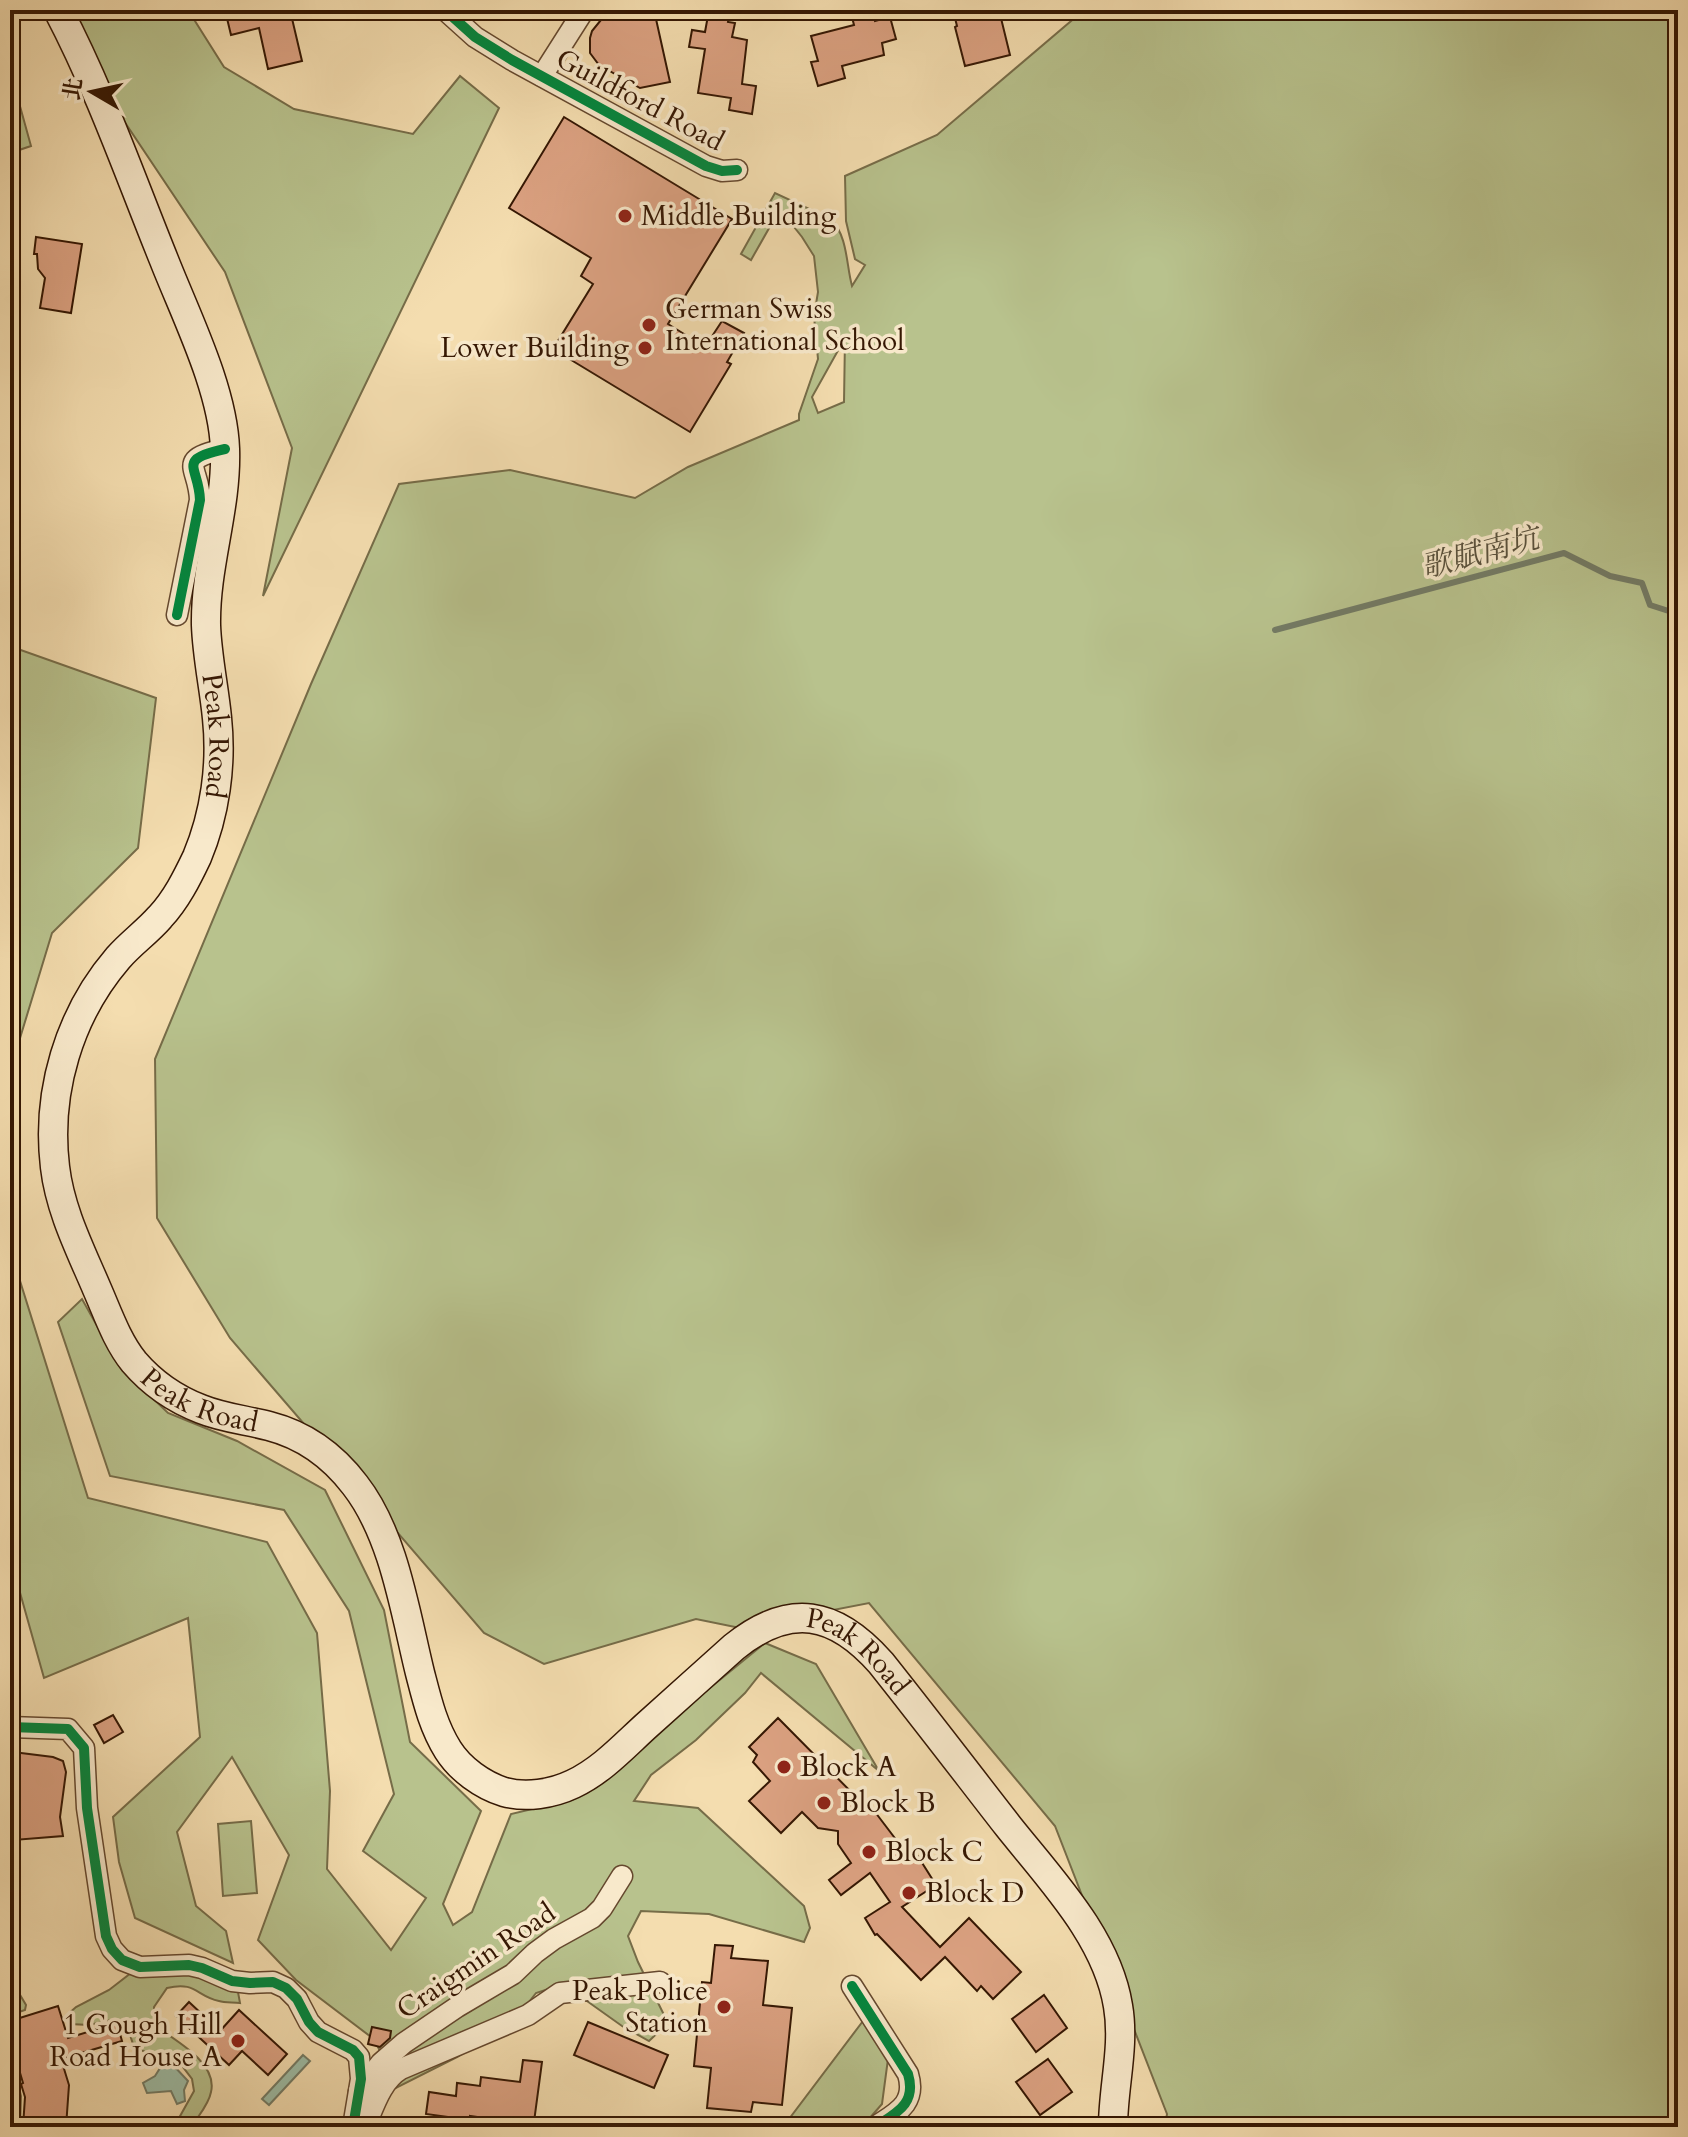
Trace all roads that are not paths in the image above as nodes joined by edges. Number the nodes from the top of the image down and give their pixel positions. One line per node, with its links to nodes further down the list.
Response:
1 (58, 10): 6 (main road, Peak Road)
2 (445, 10): 4 (street, Guildford Road)
3 (584, 10): 4 (street)
4 (542, 76): 5 (street, Guildford Road)
5 (737, 170)
6 (225, 449): 7 (street); 16 (main road, Peak Road)
7 (177, 615)
8 (10, 1727): 12 (street)
9 (622, 1876): 12 (street, Craigmin Road)
10 (660, 1982): 14 (street)
11 (852, 1986): 15 (street)
12 (359, 2091): 13 (street)
13 (353, 2127)
14 (365, 2127)
15 (875, 2127)
16 (1113, 2127)

